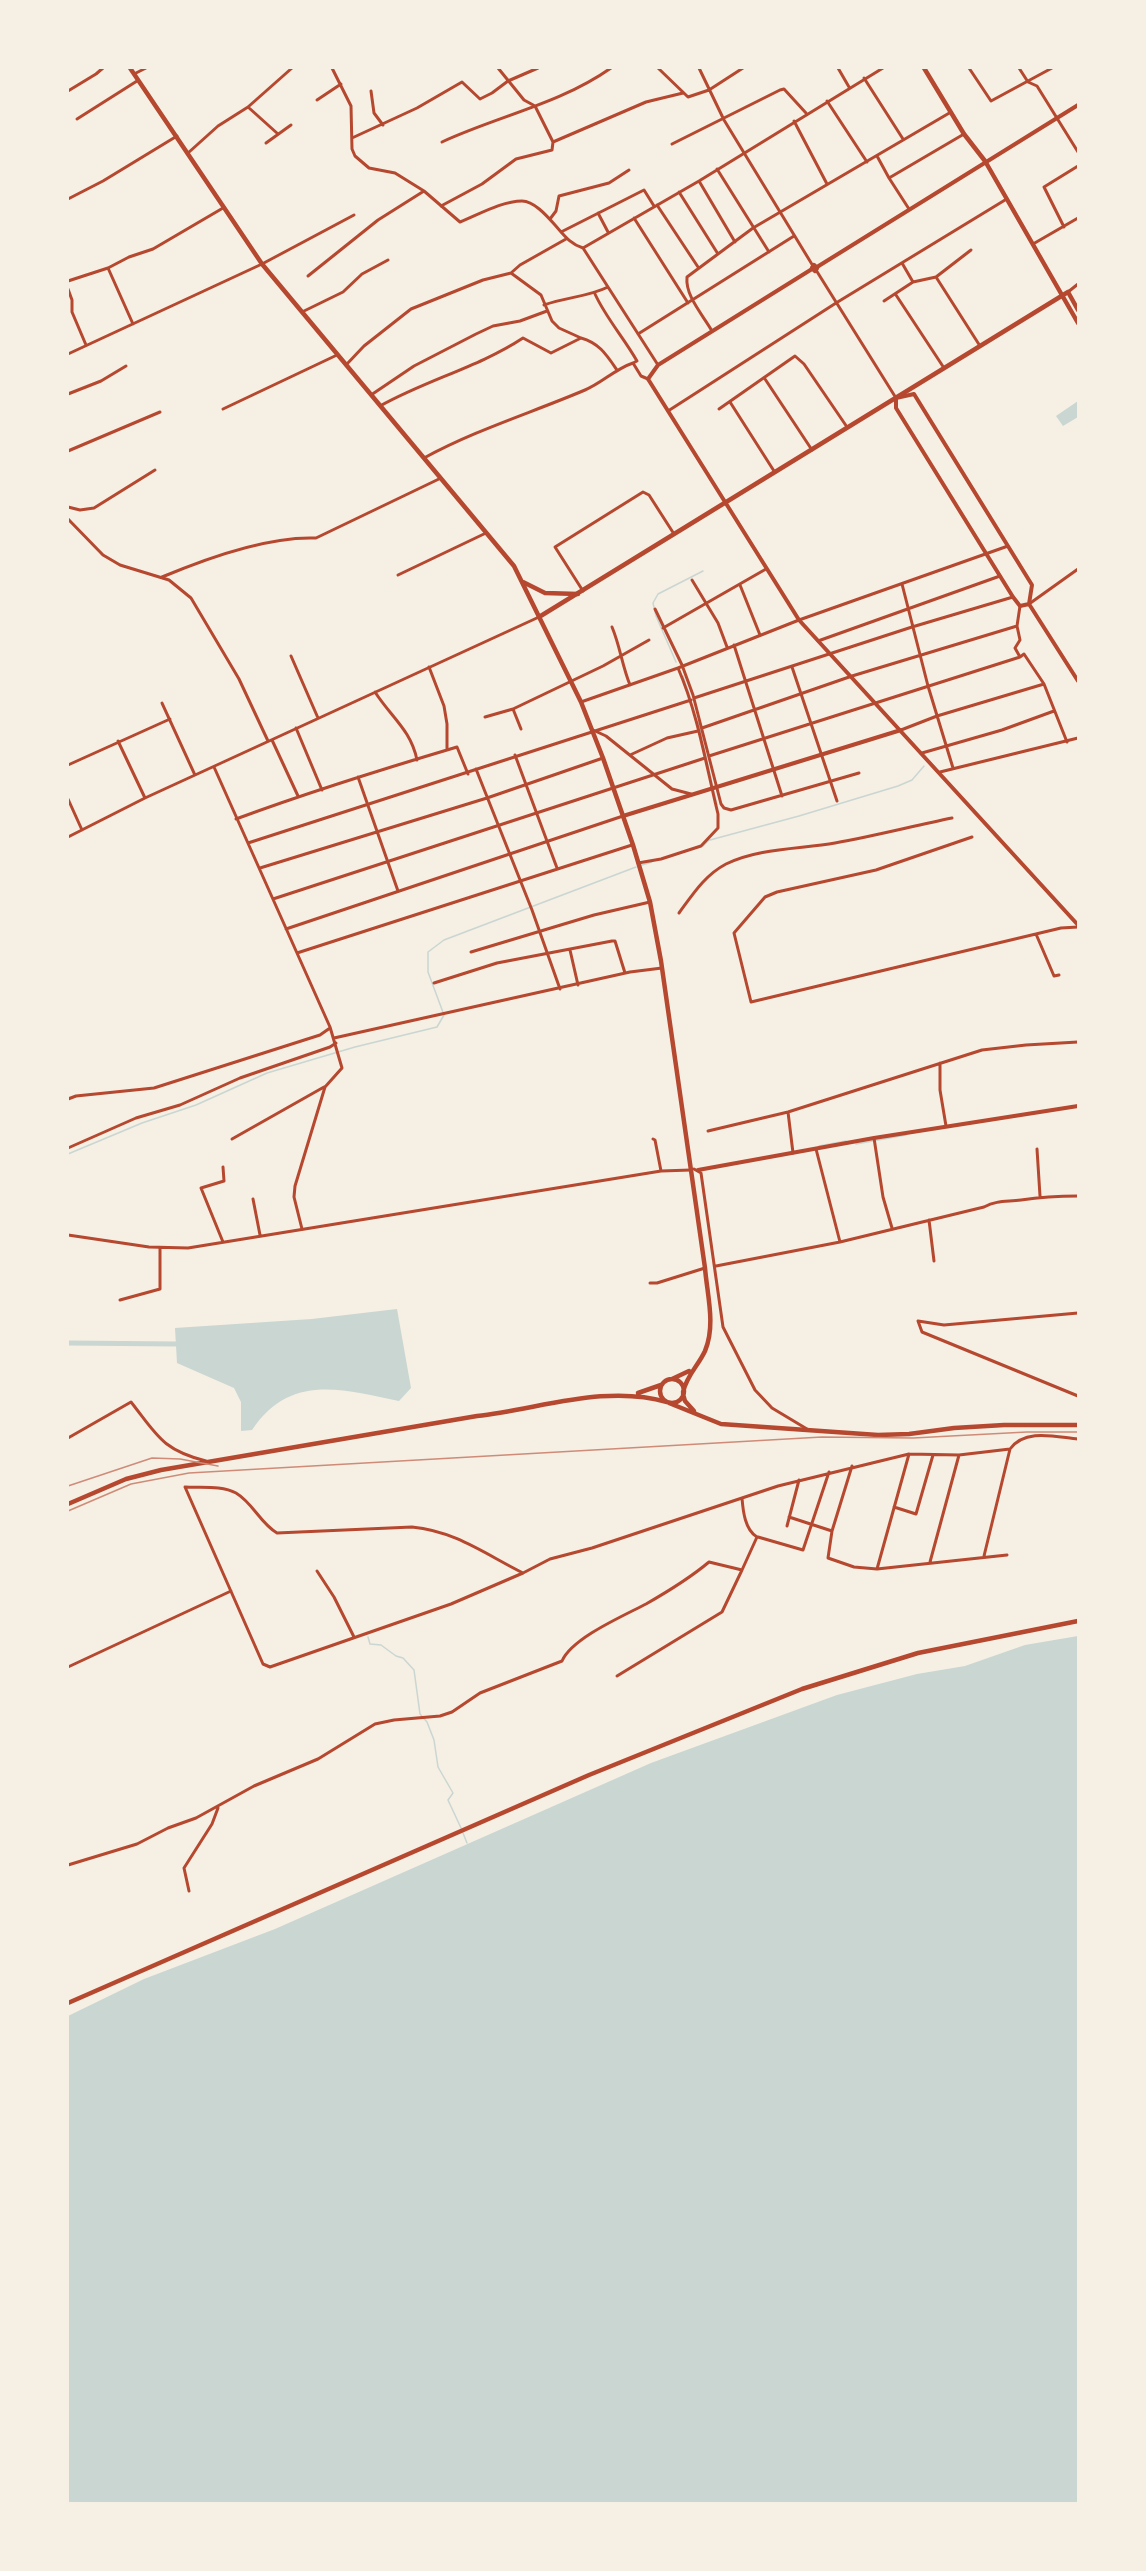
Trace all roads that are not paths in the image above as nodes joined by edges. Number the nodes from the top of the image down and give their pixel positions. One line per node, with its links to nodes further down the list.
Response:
1 (103, 68): 26 (street)
2 (130, 68): 18 (main road)
3 (146, 68): 18 (street)
4 (292, 68): 33 (street)
5 (332, 68): 23 (street)
6 (498, 68): 21 (street)
7 (538, 68): 21 (street)
8 (611, 68): 32 (street)
9 (658, 68): 28 (street)
10 (699, 68): 25 (street)
11 (743, 68): 25 (street)
12 (838, 68): 24 (street)
13 (883, 68): 19 (street)
14 (924, 68): 34 (main road)
15 (969, 68): 22 (street)
16 (1019, 68): 22 (street)
17 (1052, 68): 22 (street)
18 (134, 74): 20 (main road)
19 (864, 78): 24 (street); 46 (street)
20 (137, 81): 37 (street); 44 (main road)
21 (508, 81): 32 (street); 40 (street)
22 (1028, 82): 36 (street)
23 (341, 84): 29 (street); 45 (street)
24 (849, 88): 30 (street)
25 (709, 90): 28 (street); 38 (street)
26 (68, 91)
27 (371, 91): 40 (street)
28 (683, 93): 48 (street)
29 (316, 100)
30 (827, 100): 35 (street); 56 (street)
31 (1078, 105): 36 (street)
32 (535, 106): 47 (street); 48 (street)
33 (248, 107): 42 (street); 52 (street)
34 (951, 112): 43 (main road); 46 (street)
35 (806, 113): 38 (street); 39 (street)
36 (1058, 117): 51 (street); 55 (street)
37 (77, 119)
38 (724, 120): 50 (street); 53 (street)
39 (794, 121): 53 (street); 62 (street)
40 (383, 125): 45 (street)
41 (291, 126): 42 (street)
42 (278, 134): 49 (street)
43 (964, 134): 55 (main road); 60 (street)
44 (177, 136): 52 (main road); 65 (street)
45 (352, 138): 63 (street)
46 (903, 139): 54 (street)
47 (442, 142)
48 (553, 142): 67 (street)
49 (266, 143)
50 (672, 144)
51 (1078, 152)
52 (188, 153): 69 (main road)
53 (745, 153): 58 (street); 71 (street)
54 (877, 156): 56 (street); 60 (street)
55 (985, 161): 66 (main road); 70 (street)
56 (867, 162): 62 (street)
57 (1078, 166): 77 (street)
58 (717, 169): 61 (street); 78 (street)
59 (629, 170): 76 (street)
60 (890, 178): 70 (street)
61 (699, 181): 64 (street); 83 (street)
62 (827, 184): 71 (street)
63 (423, 191): 67 (street); 96 (street)
64 (680, 192): 68 (street); 88 (street)
65 (68, 199)
66 (1005, 200): 84 (main road); 90 (street)
67 (441, 206): 76 (street)
68 (656, 206): 72 (street); 74 (street); 92 (street)
69 (223, 208): 91 (main road); 93 (street)
70 (909, 209): 94 (street)
71 (781, 211): 78 (street); 81 (street)
72 (598, 213): 79 (street); 80 (street)
73 (354, 215): 91 (street)
74 (634, 218): 80 (street); 110 (street)
75 (1078, 218): 77 (street)
76 (550, 219): 79 (street)
77 (1064, 227): 84 (street)
78 (753, 228): 83 (street); 87 (street)
79 (561, 232): 82 (street)
80 (609, 232): 85 (street)
81 (794, 236): 87 (street); 94 (street)
82 (566, 239): 85 (street); 95 (street)
83 (735, 242): 88 (street)
84 (1033, 244): 101 (main road)
85 (583, 248): 102 (street)
86 (970, 250): 97 (street)
87 (769, 252): 108 (street)
88 (718, 254): 92 (street)
89 (388, 260): 115 (street)
90 (902, 263): 99 (street); 111 (street)
91 (261, 264): 115 (main road); 117 (street)
92 (698, 267): 108 (street)
93 (108, 268): 98 (street); 117 (street)
94 (814, 268): 111 (street); 118 (street)
95 (511, 273): 112 (street); 126 (street)
96 (308, 276)
97 (936, 277): 99 (street); 122 (street)
98 (68, 281)
99 (913, 282): 106 (street)
100 (1078, 284): 104 (street)
101 (1058, 286): 104 (main road); 107 (main road)
102 (609, 287): 105 (street); 119 (street)
103 (68, 289): 121 (street)
104 (1068, 292): 107 (main road); 113 (main road)
105 (595, 294): 112 (street); 125 (street)
106 (896, 295): 109 (street); 129 (street)
107 (1062, 296): 116 (main road); 122 (main road)
108 (693, 300): 110 (street); 118 (street)
109 (884, 301)
110 (688, 303): 119 (street)
111 (836, 303): 135 (street); 140 (street)
112 (544, 305): 114 (street)
113 (1078, 310)
114 (547, 311): 120 (street); 134 (street)
115 (302, 312): 124 (main road)
116 (1078, 322)
117 (134, 324): 121 (street)
118 (712, 331): 127 (street)
119 (638, 334): 127 (street)
120 (580, 338): 130 (street); 137 (street)
121 (86, 345): 123 (street)
122 (980, 346): 129 (main road)
123 (68, 354)
124 (337, 355): 126 (main road); 138 (street)
125 (633, 363): 130 (street); 131 (street)
126 (346, 365): 134 (main road)
127 (658, 365): 131 (street)
128 (126, 366): 133 (street)
129 (944, 368): 135 (main road)
130 (617, 370): 145 (street)
131 (648, 379): 140 (street)
132 (765, 380): 136 (street); 142 (street); 143 (street)
133 (68, 394)
134 (371, 395): 137 (main road)
135 (896, 398): 142 (main road); 154 (street); 155 (street)
136 (730, 402): 139 (street); 147 (street)
137 (380, 406): 145 (main road)
138 (223, 409)
139 (719, 409)
140 (668, 411): 149 (street)
141 (160, 412): 144 (street)
142 (847, 427): 143 (main road)
143 (812, 450): 147 (main road)
144 (68, 451)
145 (424, 458): 148 (main road)
146 (155, 470): 150 (street)
147 (775, 472): 149 (main road)
148 (441, 478): 152 (main road); 160 (street)
149 (724, 504): 153 (main road); 156 (street)
150 (68, 507)
151 (68, 519): 160 (street)
152 (488, 532): 158 (street); 162 (main road)
153 (674, 534): 165 (main road); 165 (street)
154 (1008, 546): 155 (street); 169 (street)
155 (987, 554): 159 (street); 163 (street)
156 (766, 568): 164 (street); 174 (street)
157 (1078, 569): 169 (street)
158 (398, 575)
159 (1000, 576): 167 (street); 172 (street)
160 (160, 578): 221 (street)
161 (692, 579): 168 (street)
162 (523, 582): 166 (main road); 173 (main road)
163 (902, 584): 172 (street); 174 (street)
164 (740, 585): 168 (street); 179 (street)
165 (583, 591): 166 (main road)
166 (578, 594): 173 (main road)
167 (1013, 597): 170 (street); 177 (street)
168 (707, 604): 178 (street); 183 (street)
169 (1029, 604): 170 (street); 194 (street)
170 (1020, 606): 175 (street)
171 (656, 609): 178 (street)
172 (908, 610): 177 (street); 181 (street)
173 (539, 617): 190 (street); 195 (main road)
174 (799, 620): 179 (street); 181 (street)
175 (1017, 626): 187 (street); 188 (street)
176 (612, 627): 186 (street)
177 (912, 627): 184 (street); 187 (street)
178 (663, 628): 189 (street)
179 (760, 635): 182 (street)
180 (649, 640): 186 (street)
181 (818, 641): 184 (street)
182 (734, 645): 183 (street); 196 (street)
183 (727, 648): 189 (street)
184 (830, 654): 191 (street); 193 (street)
185 (291, 656): 211 (street)
186 (621, 656): 195 (street); 198 (street)
187 (921, 656): 193 (street); 199 (street)
188 (1020, 657): 197 (street); 199 (street)
189 (682, 665): 192 (street); 202 (street)
190 (429, 667): 200 (street); 225 (street)
191 (792, 667): 196 (street); 201 (street)
192 (678, 668): 198 (street); 202 (street)
193 (852, 676): 201 (street); 205 (street)
194 (1078, 681)
195 (570, 682): 203 (main road); 206 (street)
196 (748, 682): 202 (street); 207 (street)
197 (1044, 684): 208 (street); 209 (street)
198 (630, 685): 203 (street)
199 (928, 686): 205 (street); 209 (street)
200 (375, 692): 211 (street); 232 (street)
201 (801, 695): 207 (street); 213 (street)
202 (692, 699): 216 (street); 217 (street)
203 (581, 702): 217 (main road)
204 (162, 703): 212 (street)
205 (876, 704): 213 (street); 218 (street)
206 (513, 710): 210 (street); 215 (street)
207 (756, 710): 216 (street); 220 (street)
208 (1055, 711): 223 (street); 224 (street)
209 (937, 716): 218 (street); 224 (street)
210 (485, 717)
211 (318, 718): 214 (street)
212 (170, 719): 222 (street); 242 (street)
213 (810, 724): 220 (street); 226 (street)
214 (296, 728): 221 (street); 249 (street)
215 (521, 729)
216 (700, 729): 228 (street); 230 (street)
217 (593, 730): 228 (street); 229 (street); 231 (main road)
218 (901, 730): 226 (street); 227 (street)
219 (1078, 738): 223 (street)
220 (765, 739): 230 (street); 235 (street)
221 (270, 740): 234 (street); 251 (street)
222 (118, 741): 233 (street); 253 (street)
223 (1067, 742): 236 (street)
224 (946, 744): 227 (street); 236 (street)
225 (447, 750): 232 (street); 240 (street)
226 (821, 753): 235 (street); 244 (street)
227 (922, 753): 238 (street)
228 (630, 754): 241 (street)
229 (515, 755): 237 (street); 245 (street)
230 (707, 757): 241 (street); 246 (street); 247 (street)
231 (603, 758): 245 (street); 248 (main road)
232 (417, 760): 243 (street)
233 (68, 765)
234 (214, 767): 242 (street); 261 (street)
235 (774, 768): 246 (street); 252 (street)
236 (953, 768): 238 (street)
237 (476, 769): 240 (street); 254 (street)
238 (940, 772): 280 (street)
239 (859, 773): 244 (street)
240 (468, 774): 257 (street)
241 (653, 774): 248 (street); 250 (street)
242 (196, 775): 253 (street)
243 (358, 777): 249 (street); 257 (street)
244 (831, 782): 252 (street); 256 (street)
245 (525, 785): 254 (street); 258 (street)
246 (717, 786): 247 (street); 252 (street)
247 (711, 787): 250 (street); 272 (street)
248 (613, 789): 258 (street); 259 (main road)
249 (322, 790): 251 (street)
250 (691, 794): 259 (street)
251 (298, 796): 261 (street)
252 (782, 796)
253 (145, 798): 263 (street)
254 (487, 798): 262 (street); 264 (street)
255 (68, 799): 263 (street)
256 (837, 801)
257 (368, 806): 264 (street); 268 (street)
258 (535, 812): 262 (street); 267 (street)
259 (623, 816): 267 (street); 269 (main road)
260 (952, 818): 279 (street)
261 (236, 819): 268 (street)
262 (497, 824): 270 (street); 271 (street)
263 (82, 830): 265 (street)
264 (377, 832): 271 (street); 273 (street)
265 (68, 837)
266 (972, 837): 283 (street)
267 (547, 840): 270 (street); 274 (street)
268 (248, 843): 273 (street)
269 (633, 845): 272 (main road); 274 (street)
270 (509, 853): 275 (street); 276 (street)
271 (387, 860): 276 (street); 277 (street)
272 (638, 863): 278 (main road)
273 (259, 868): 277 (street)
274 (556, 868): 275 (street)
275 (520, 880): 282 (street); 286 (street)
276 (398, 891): 281 (street)
277 (272, 899): 281 (street)
278 (650, 902): 282 (street); 288 (main road)
279 (679, 913)
280 (1078, 926): 283 (street)
281 (286, 929): 286 (street)
282 (540, 931): 285 (street); 287 (street)
283 (1036, 934): 290 (street)
284 (570, 950): 287 (street); 289 (street); 292 (street)
285 (471, 952)
286 (297, 953): 294 (street)
287 (548, 955): 291 (street); 293 (street)
288 (662, 968): 289 (street); 312 (main road)
289 (625, 974): 292 (street)
290 (1059, 975)
291 (434, 983)
292 (578, 985): 293 (street)
293 (560, 989): 295 (street)
294 (330, 1027): 295 (street); 299 (street)
295 (336, 1042): 298 (street); 307 (street)
296 (1078, 1042): 297 (street)
297 (940, 1062): 301 (street); 302 (street)
298 (325, 1087): 305 (street); 319 (street)
299 (68, 1098)
300 (1078, 1106): 302 (street)
301 (788, 1112): 303 (street); 310 (street)
302 (946, 1126): 304 (street)
303 (708, 1131)
304 (874, 1138): 308 (street); 318 (street)
305 (232, 1139)
306 (653, 1139): 313 (street)
307 (68, 1148)
308 (816, 1149): 310 (street); 323 (street)
309 (1037, 1149): 314 (street)
310 (793, 1153): 312 (street)
311 (223, 1167): 322 (street)
312 (694, 1170): 313 (street); 326 (street); 327 (main road)
313 (661, 1171): 319 (street)
314 (1040, 1196): 315 (street); 317 (street)
315 (1078, 1196)
316 (253, 1198): 321 (street)
317 (929, 1220): 318 (street); 325 (street)
318 (892, 1228): 323 (street)
319 (302, 1229): 321 (street)
320 (68, 1235): 324 (street)
321 (261, 1236): 322 (street)
322 (223, 1242): 324 (street)
323 (840, 1242): 326 (street)
324 (160, 1248): 329 (street)
325 (934, 1261)
326 (716, 1266): 340 (street)
327 (705, 1268): 328 (street); 331 (main road)
328 (650, 1283)
329 (120, 1300)
330 (1078, 1313): 336 (street)
331 (693, 1368): 332 (main road); 334 (main road)
332 (670, 1380): 333 (main road); 334 (main road)
333 (664, 1383): 335 (main road); 337 (main road)
334 (683, 1393): 337 (main road); 338 (main road)
335 (633, 1395): 337 (main road); 347 (main road)
336 (1078, 1396)
337 (668, 1402): 338 (main road)
338 (703, 1418): 340 (main road)
339 (1078, 1425): 340 (main road)
340 (809, 1430)
341 (68, 1438): 347 (street)
342 (1078, 1439): 343 (street)
343 (1010, 1449): 346 (street); 360 (street)
344 (909, 1454): 345 (street); 348 (street); 353 (street)
345 (933, 1455): 346 (street); 353 (street)
346 (959, 1455): 361 (street)
347 (211, 1462): 352 (main road)
348 (852, 1466): 349 (street); 357 (street)
349 (829, 1472): 350 (street); 355 (street)
350 (799, 1480): 351 (street); 354 (street)
351 (742, 1498): 358 (street); 365 (street)
352 (68, 1504)
353 (894, 1507): 362 (street)
354 (788, 1516): 355 (street); 356 (street)
355 (812, 1524): 357 (street); 358 (street)
356 (787, 1526)
357 (832, 1531): 362 (street)
358 (758, 1537): 364 (street)
359 (1007, 1555): 360 (street)
360 (984, 1556): 361 (street)
361 (930, 1562): 362 (street)
362 (877, 1569)
363 (317, 1570): 368 (street)
364 (741, 1570): 370 (street); 371 (street)
365 (523, 1573): 366 (street); 368 (street)
366 (231, 1591): 368 (street); 369 (street)
367 (1078, 1622): 374 (main road)
368 (354, 1637)
369 (68, 1667)
370 (617, 1676)
371 (218, 1808): 372 (street); 373 (street)
372 (68, 1865)
373 (189, 1891)
374 (68, 2003)

